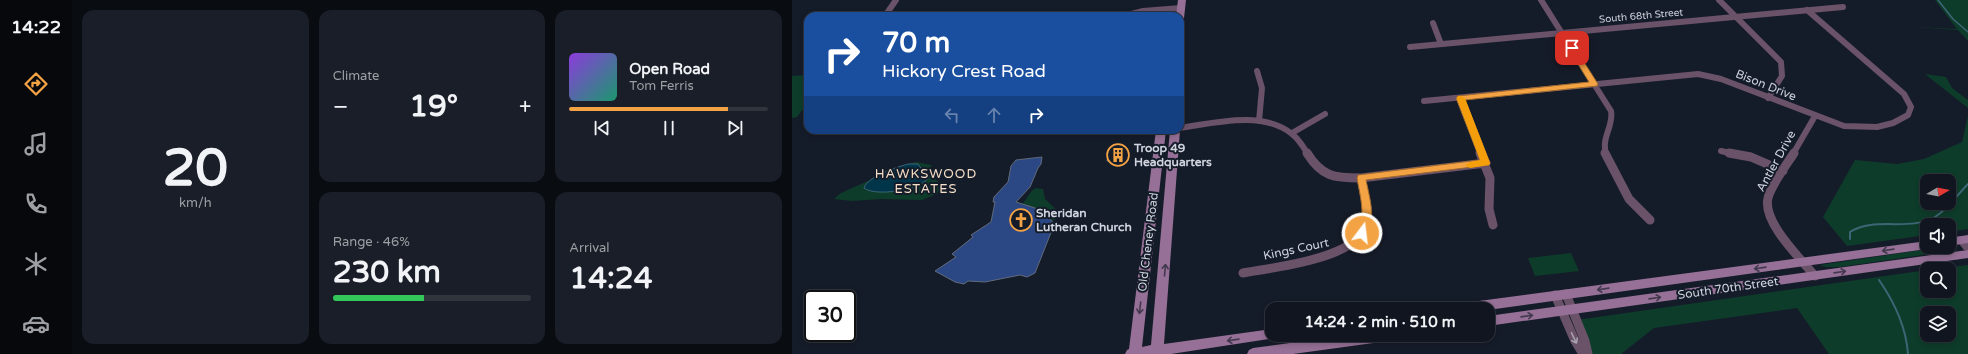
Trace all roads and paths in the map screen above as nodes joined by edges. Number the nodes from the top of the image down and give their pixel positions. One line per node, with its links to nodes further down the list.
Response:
1 (896, 0): 7 (street)
2 (1541, 0): 11 (street)
3 (1719, 0): 9 (street)
4 (1181, 4): 8 (street)
5 (1843, 7): 6 (street, South 68th Street)
6 (1807, 10): 9 (street, South 68th Street); 20 (street, Bison Drive)
7 (888, 12)
8 (1139, 12)
9 (1736, 17): 11 (street, South 68th Street); 17 (street)
10 (1433, 23): 12 (street)
11 (1562, 33): 12 (street, South 68th Street); 15 (street)
12 (1441, 44): 13 (street, South 68th Street)
13 (1410, 47)
14 (1257, 71): 21 (street)
15 (1594, 84): 16 (street, Bison Drive); 17 (street, Bison Drive); 30 (street)
16 (1460, 98): 18 (street, Bison Drive); 27 (street)
17 (1768, 98): 20 (street, Bison Drive)
18 (1424, 101)
19 (1325, 114): 23 (street)
20 (1815, 116): 28 (street, Antler Drive)
21 (1259, 121): 22 (street); 23 (street)
22 (1184, 128)
23 (1292, 133): 29 (street)
24 (1161, 134): 45 (main road, Old Cheney Road, one-way to 45)
25 (1175, 134): 43 (main road, Old Cheney Road, one-way to 25)
26 (1721, 151): 28 (street)
27 (1486, 163): 29 (street); 31 (street)
28 (1783, 171): 34 (street, Antler Drive)
29 (1361, 178): 35 (street, Kings Court)
30 (1650, 220)
31 (1493, 225)
32 (1920, 246): 34 (main road, South 70th Street, one-way to 34)
33 (1968, 254): 36 (main road, South 70th Street, one-way to 33)
34 (1804, 262): 36 (street, Antler Drive); 37 (main road, South 70th Street, one-way to 37)
35 (1243, 273)
36 (1815, 276): 39 (main road, South 70th Street, one-way to 36)
37 (1561, 295): 38 (main road, South 70th Street); 39 (street)
38 (1495, 304)
39 (1567, 310): 40 (main road, South 70th Street, one-way to 39); 47 (street, one-way to 47); 48 (street)
40 (1495, 320)
41 (1265, 335): 43 (main road, one-way to 43)
42 (1338, 342): 46 (main road)
43 (1157, 352): 45 (main road)
44 (1131, 354): 45 (main road)
45 (1135, 354)
46 (1253, 354)
47 (1583, 354)
48 (1588, 354)

